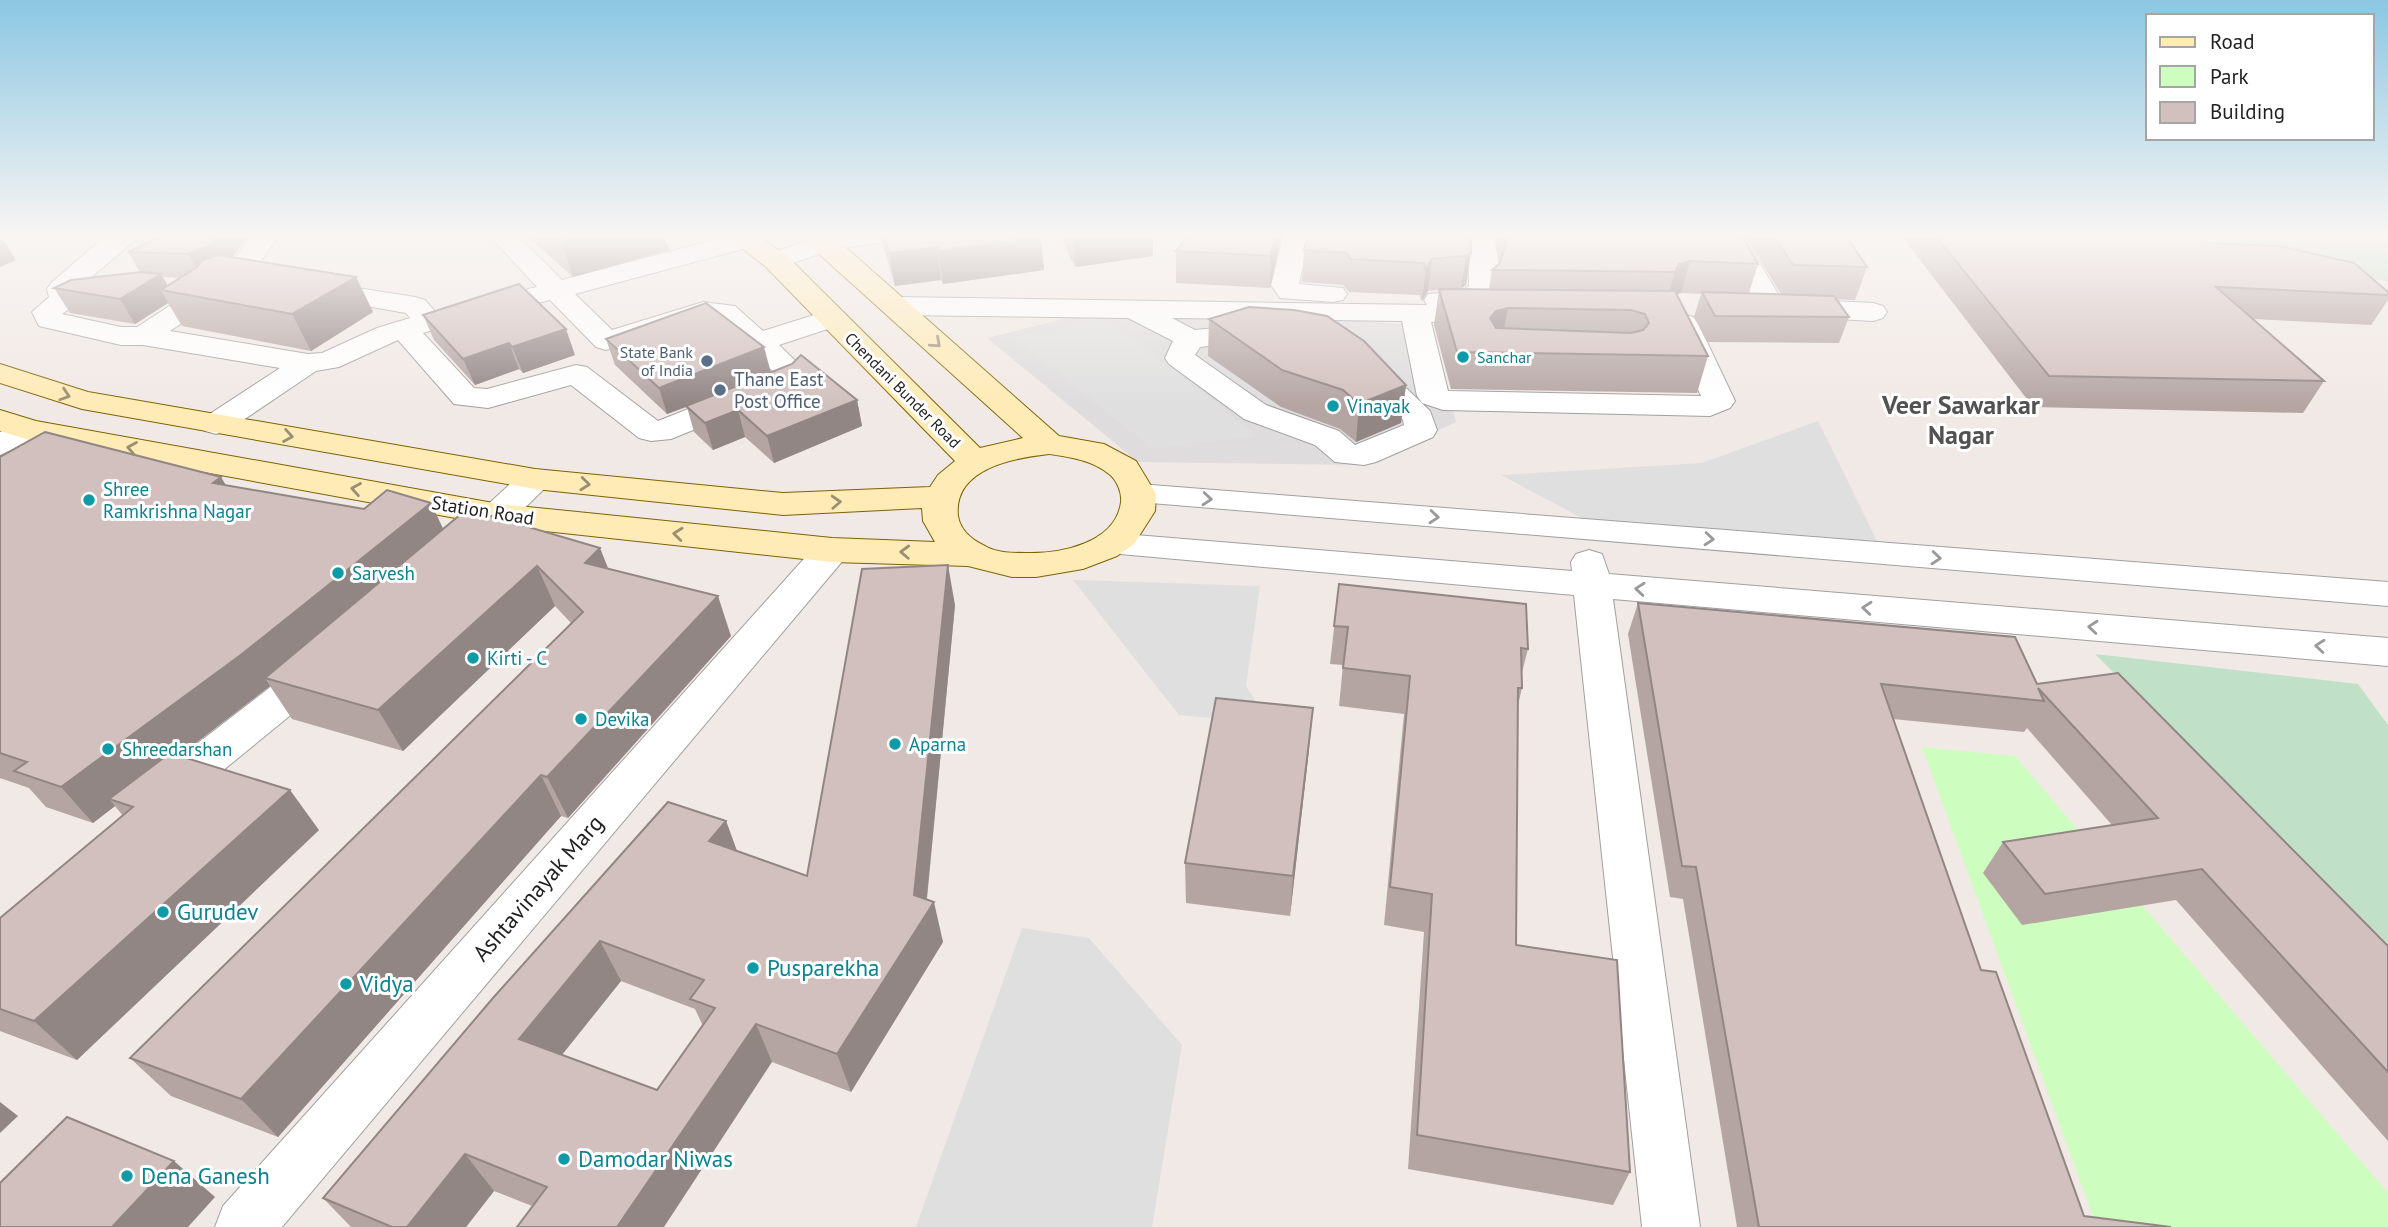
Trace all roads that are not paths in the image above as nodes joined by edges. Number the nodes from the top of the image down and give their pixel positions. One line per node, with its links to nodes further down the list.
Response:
1 (62, 291): 14 (street)
2 (116, 291): 14 (street)
3 (205, 291): 24 (street)
4 (322, 291): 23 (street)
5 (553, 291): 15 (street)
6 (559, 291): 26 (street)
7 (700, 291): 19 (street)
8 (806, 291): 22 (main road, Chendani Bunder Road)
9 (879, 291): 16 (main road)
10 (1289, 291): 11 (street)
11 (1479, 291)
12 (1762, 291): 17 (street)
13 (1867, 295): 17 (street)
14 (68, 297): 24 (street)
15 (507, 303)
16 (896, 306): 18 (street); 33 (main road, one-way to 33)
17 (1772, 308): 20 (street)
18 (1131, 309): 20 (street); 25 (street)
19 (725, 312): 26 (street); 27 (street)
20 (1415, 313): 21 (street)
21 (1521, 314)
22 (833, 318): 27 (street); 34 (main road, Chendani Bunder Road)
23 (429, 323): 28 (street); 30 (street)
24 (143, 335): 28 (street)
25 (1192, 339): 25 (street)
26 (606, 341): 30 (street)
27 (758, 342): 30 (street)
28 (308, 363): 31 (street)
29 (0, 373): 31 (main road, Station Road, one-way to 31)
30 (576, 374)
31 (216, 424): 35 (main road, Station Road, one-way to 35)
32 (10, 431): 39 (main road, Station Road, one-way to 32)
33 (1049, 444): 34 (main road); 36 (main road)
34 (975, 462): 37 (main road)
35 (534, 479): 38 (main road, Station Road, one-way to 38); 39 (street)
36 (1139, 494): 40 (street, one-way to 40); 42 (main road)
37 (941, 496): 38 (main road, Station Road, one-way to 37); 44 (main road)
38 (783, 504): 41 (main road)
39 (499, 515): 41 (main road, Station Road, one-way to 39); 45 (street)
40 (1585, 529): 46 (street); 47 (street, one-way to 47)
41 (763, 543): 43 (main road, Station Road)
42 (1111, 544): 44 (main road); 46 (street)
43 (832, 550): 44 (main road, Station Road, one-way to 43); 51 (street, Ashtavinayak Marg)
44 (973, 555)
45 (439, 570)
46 (1592, 585): 49 (street, one-way to 46); 52 (street)
47 (2388, 594)
48 (356, 640): 50 (street)
49 (2388, 652)
50 (131, 820)
51 (244, 1227)
52 (1671, 1227)

